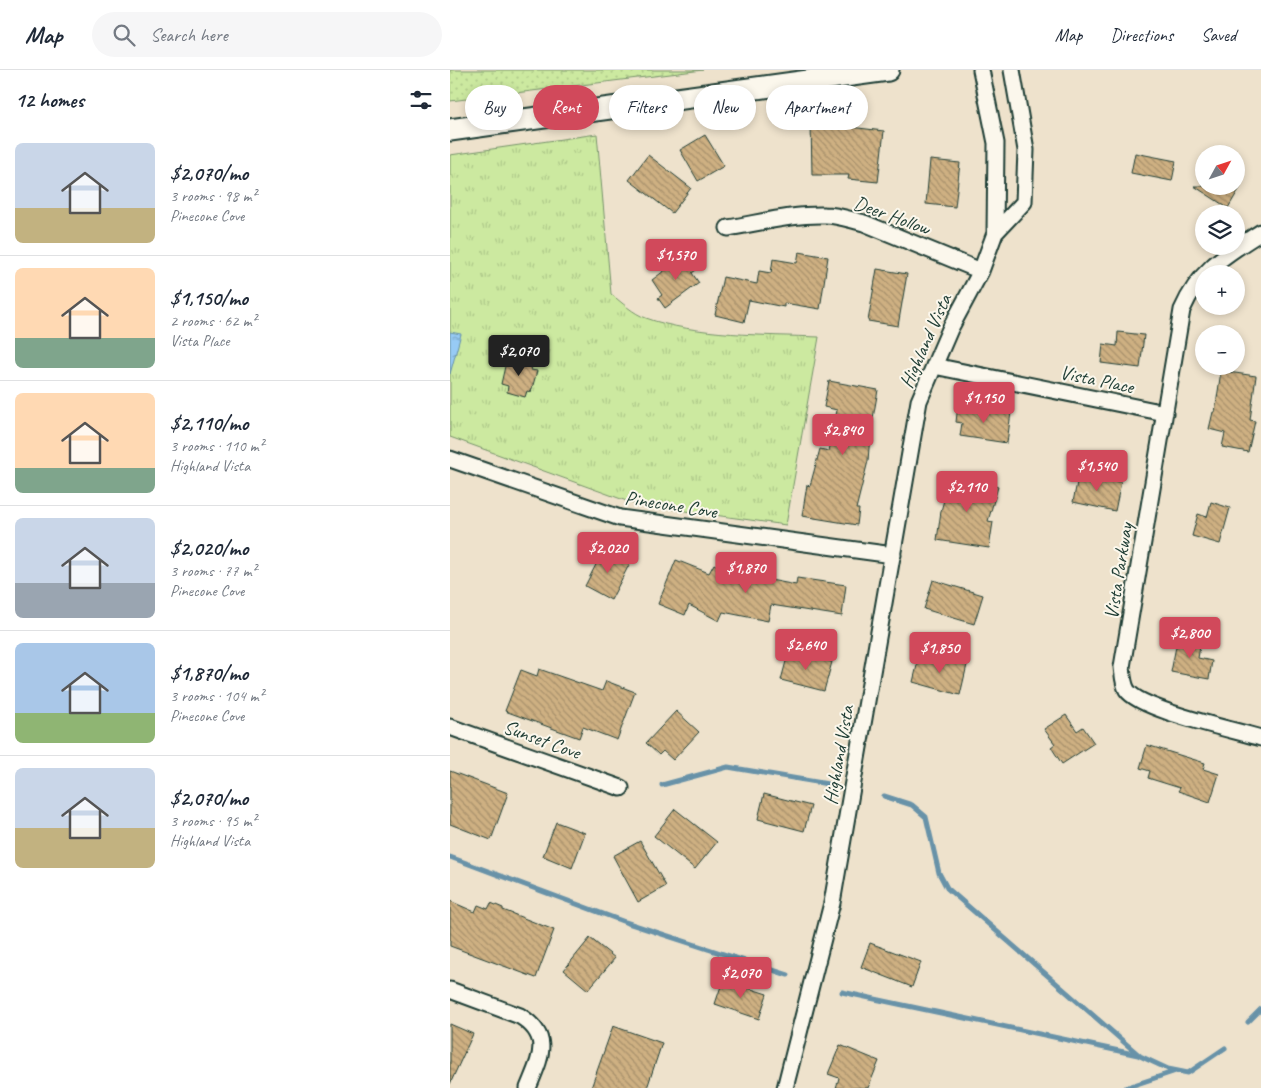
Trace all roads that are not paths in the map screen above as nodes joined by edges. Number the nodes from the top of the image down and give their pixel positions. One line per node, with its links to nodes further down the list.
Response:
1 (888, 70): 4 (street)
2 (981, 70): 7 (street, Highland Vista)
3 (1012, 70): 7 (street, Highland Vista)
4 (450, 130)
5 (728, 228): 8 (street, Deer Hollow)
6 (1261, 232): 10 (street, Vista Parkway)
7 (995, 233): 8 (street, Highland Vista)
8 (981, 271): 9 (street, Highland Vista)
9 (934, 366): 10 (street, Vista Place); 12 (street, Highland Vista)
10 (1164, 413): 14 (street, Vista Parkway)
11 (450, 459): 12 (street, Pinecone Cove)
12 (893, 555): 18 (street, Highland Vista)
13 (450, 727): 15 (street, Sunset Cove)
14 (1261, 738)
15 (621, 788)
16 (450, 990): 17 (street)
17 (528, 1088)
18 (785, 1088)

